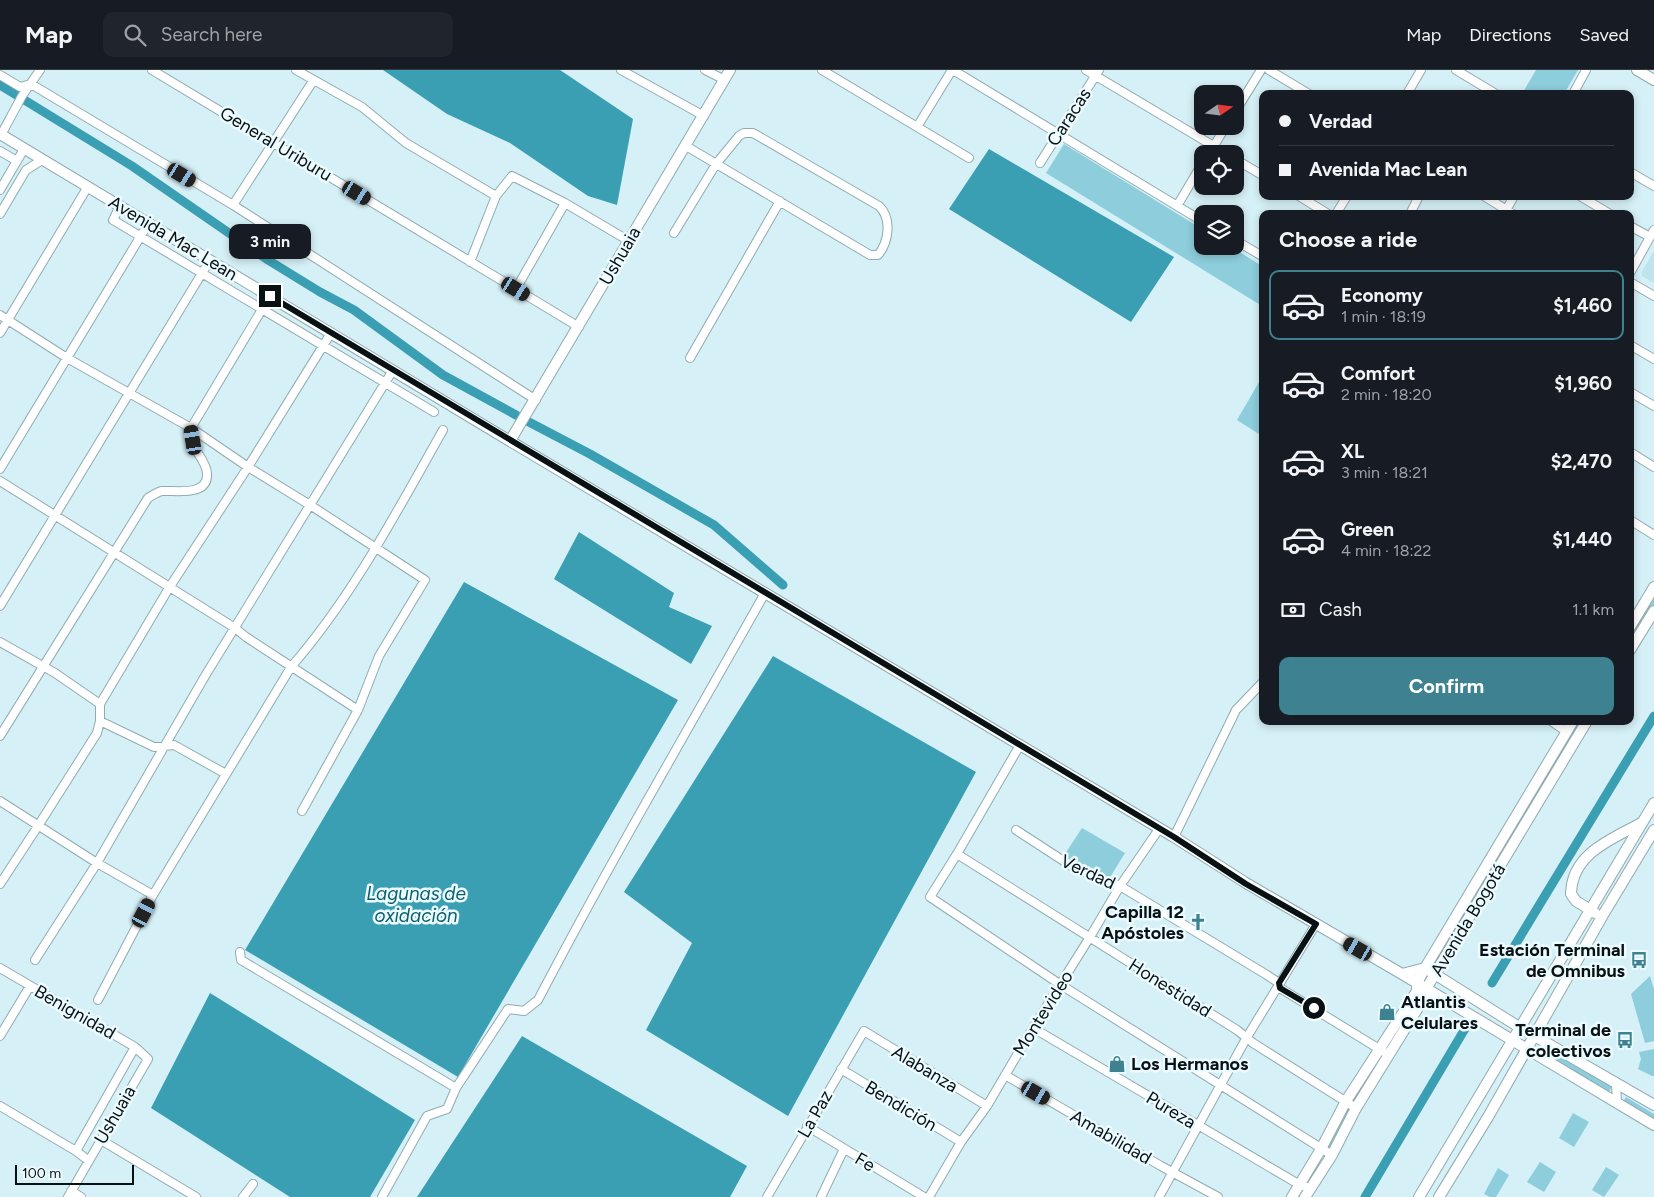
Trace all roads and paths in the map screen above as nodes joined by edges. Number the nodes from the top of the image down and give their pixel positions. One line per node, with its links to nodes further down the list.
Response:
1 (40, 70): 21 (street)
2 (152, 70): 31 (street, General Uriburu)
3 (296, 70): 18 (street)
4 (621, 70): 27 (street)
5 (705, 70): 19 (street)
6 (730, 70): 19 (main road, Ushuaia)
7 (822, 70): 28 (street)
8 (953, 70): 28 (street); 29 (street)
9 (1086, 70): 16 (street)
10 (1261, 70): 26 (street)
11 (1269, 70): 22 (street)
12 (1421, 70): 23 (street)
13 (1456, 70): 24 (street)
14 (1586, 70): 25 (street)
15 (1637, 70): 20 (main road)
16 (1097, 73): 29 (street, Caracas); 32 (street)
17 (0, 75): 21 (street)
18 (313, 80): 31 (street); 48 (street)
19 (724, 80): 27 (main road, Ushuaia)
20 (1654, 80)
21 (31, 84): 30 (street); 54 (street)
22 (1302, 90)
23 (1409, 90)
24 (1488, 90)
25 (1575, 90)
26 (1244, 97)
27 (704, 116): 33 (main road, Ushuaia)
28 (917, 127): 36 (street)
29 (1058, 134): 39 (street, Caracas); 56 (street)
30 (0, 135): 34 (main road, Avenida Mac Lean)
31 (272, 142): 54 (street); 71 (street, General Uriburu)
32 (1212, 145)
33 (686, 146): 40 (street); 67 (main road, Ushuaia)
34 (24, 149): 37 (main road, Avenida Mac Lean); 38 (street)
35 (0, 151): 38 (street)
36 (968, 158)
37 (42, 160): 46 (main road, Avenida Mac Lean); 60 (street)
38 (17, 161): 47 (street)
39 (1040, 163)
40 (716, 164): 52 (street); 52 (street); 64 (street)
41 (1244, 164): 42 (street)
42 (1259, 173)
43 (1634, 174): 45 (street)
44 (1194, 177): 56 (street)
45 (1654, 186)
46 (87, 188): 55 (main road, Avenida Mac Lean); 80 (street)
47 (0, 190)
48 (496, 196): 53 (street); 71 (street)
49 (1305, 200): 57 (street)
50 (1490, 200): 58 (street)
51 (1587, 200): 59 (street)
52 (780, 201): 87 (street)
53 (565, 203): 67 (street); 75 (street)
54 (233, 205): 93 (street)
55 (120, 206): 62 (main road, Avenida Mac Lean); 66 (street)
56 (1177, 206): 61 (street)
57 (1322, 210)
58 (1505, 210)
59 (1603, 210)
60 (0, 214)
61 (1194, 216)
62 (148, 224): 66 (street); 70 (main road, Avenida Mac Lean)
63 (1634, 227): 65 (street)
64 (674, 233)
65 (1652, 234): 72 (street)
66 (140, 236): 73 (street); 86 (street)
67 (629, 241): 81 (main road, Ushuaia)
68 (1244, 245): 69 (street)
69 (1259, 254)
70 (210, 260): 73 (street); 76 (main road, Avenida Mac Lean)
71 (470, 262): 75 (street, General Uriburu)
72 (1634, 266)
73 (202, 273): 78 (street); 91 (street)
74 (1634, 284): 77 (street)
75 (516, 289): 81 (street, General Uriburu)
76 (270, 296): 78 (street); 82 (main road, Avenida Mac Lean)
77 (1654, 296)
78 (262, 309): 84 (street); 96 (street)
79 (0, 315): 80 (street)
80 (8, 320): 83 (street); 86 (street)
81 (579, 327): 93 (main road, Ushuaia)
82 (331, 333): 84 (street); 89 (main road, Avenida Mac Lean)
83 (0, 334)
84 (323, 346): 90 (street); 101 (street)
85 (1634, 347): 88 (street)
86 (67, 358): 91 (street); 102 (street)
87 (690, 358)
88 (1654, 359)
89 (393, 370): 90 (street); 98 (main road, Avenida Mac Lean)
90 (385, 383): 95 (street); 104 (street)
91 (129, 392): 96 (street); 105 (street)
92 (1634, 394): 94 (street)
93 (536, 400): 98 (main road, Ushuaia)
94 (1654, 406)
95 (434, 412)
96 (191, 428): 101 (street); 109 (street)
97 (443, 430): 108 (street)
98 (510, 441): 112 (main road, Avenida Mac Lean)
99 (1634, 454): 100 (street)
100 (1654, 466)
101 (248, 467): 104 (street); 111 (street)
102 (0, 469)
103 (0, 481): 105 (street)
104 (310, 505): 108 (street); 116 (street)
105 (54, 515): 109 (street); 113 (street)
106 (1634, 522): 107 (street)
107 (1654, 534)
108 (376, 548): 120 (street); 123 (street)
109 (115, 553): 111 (street); 119 (street)
110 (1654, 587): 115 (main road)
111 (169, 588): 116 (street); 122 (street)
112 (765, 593): 130 (main road, Avenida Mac Lean); 180 (street)
113 (0, 606)
114 (1654, 611): 118 (main road)
115 (1634, 620)
116 (235, 628): 120 (street); 131 (street)
117 (0, 642): 119 (street)
118 (1634, 644)
119 (43, 666): 122 (street); 129 (street)
120 (291, 666): 123 (street); 132 (street)
121 (1259, 686): 143 (street)
122 (100, 704): 124 (street)
123 (358, 710): 135 (street)
124 (100, 721): 131 (street); 138 (street)
125 (1556, 725): 128 (street)
126 (1571, 725): 128 (main road, Avenida Bogotá)
127 (1585, 725): 139 (main road, Avenida Bogotá)
128 (1567, 732): 136 (main road, Avenida Bogotá)
129 (0, 736)
130 (1020, 744): 140 (main road, Avenida Mac Lean); 144 (street)
131 (164, 746): 132 (street); 145 (street)
132 (226, 774): 148 (street)
133 (0, 801): 138 (street)
134 (1654, 803): 137 (main road)
135 (302, 811)
136 (1513, 821): 139 (main road); 156 (main road, Avenida Bogotá)
137 (1642, 822): 149 (main road); 149 (main road)
138 (38, 826): 145 (street); 146 (street)
139 (1524, 826): 158 (main road, Avenida Bogotá)
140 (1159, 829): 143 (main road, Avenida Mac Lean); 147 (street, Montevideo)
141 (1016, 830): 147 (street, Verdad)
142 (1654, 830): 150 (main road)
143 (1174, 837): 151 (main road, Avenida Mac Lean)
144 (957, 854): 152 (street, Honestidad); 161 (street)
145 (97, 863): 148 (street); 154 (street)
146 (0, 884)
147 (1120, 886): 152 (street, Montevideo); 159 (street, Verdad)
148 (153, 895): 164 (street)
149 (1589, 911): 150 (main road); 165 (main road)
150 (1602, 916): 168 (main road)
151 (1316, 924): 157 (main road, Avenida Mac Lean); 159 (street)
152 (1090, 937): 161 (street, Montevideo); 170 (street, Honestidad)
153 (240, 952): 180 (street)
154 (35, 960)
155 (0, 968): 162 (street, Benignidad)
156 (1425, 968): 157 (main road); 158 (main road); 160 (main road, Avenida Bogotá)
157 (1402, 974): 160 (main road, Avenida Mac Lean)
158 (1435, 974): 163 (main road, Avenida Bogotá); 165 (main road)
159 (1279, 983): 170 (street); 174 (street, Verdad)
160 (1416, 983): 163 (main road, Avenida Mac Lean); 174 (main road, Avenida Bogotá)
161 (1061, 985): 166 (street, Montevideo); 179 (street)
162 (30, 986): 169 (street); 172 (street, Benignidad)
163 (1426, 989): 171 (main road, Avenida Mac Lean); 174 (main road, Avenida Bogotá)
164 (98, 1000)
165 (1520, 1026): 168 (main road); 171 (main road)
166 (1033, 1028): 177 (street, Montevideo); 189 (street, Pureza)
167 (864, 1032): 176 (street, La Paz); 185 (street, Alabanza)
168 (1535, 1035): 173 (main road); 178 (main road)
169 (0, 1036)
170 (1248, 1037): 179 (street); 181 (street, Honestidad)
171 (1512, 1040): 173 (main road, Avenida Mac Lean); 212 (main road)
172 (135, 1047): 175 (street, Benignidad); 194 (street)
173 (1527, 1049): 182 (main road, Avenida Mac Lean); 213 (main road)
174 (1385, 1052): 181 (main road, Avenida Bogotá); 186 (main road, Avenida Bogotá)
175 (148, 1059): 190 (street, Ushuaia)
176 (841, 1069): 188 (street, La Paz); 191 (street, Bendición)
177 (1005, 1075): 185 (street, Montevideo); 197 (street, Amabilidad)
178 (1616, 1083): 182 (street); 183 (main road)
179 (1221, 1084): 189 (street); 193 (street)
180 (456, 1088): 204 (street)
181 (1346, 1101): 186 (street, Honestidad); 193 (main road, Avenida Bogotá)
182 (1617, 1102): 187 (main road, Avenida Mac Lean)
183 (1654, 1105)
184 (0, 1106): 194 (street)
185 (987, 1106): 191 (street, Montevideo)
186 (1356, 1108): 195 (main road, Avenida Bogotá)
187 (1654, 1125)
188 (807, 1126): 192 (street, Fe); 205 (street, La Paz)
189 (1198, 1126): 197 (street); 199 (street, Pureza)
190 (101, 1140): 196 (street, Ushuaia); 202 (street)
191 (961, 1142): 208 (street, Montevideo)
192 (844, 1149): 206 (street); 207 (street, Fe)
193 (1321, 1149): 195 (street); 199 (main road, Avenida Bogotá)
194 (76, 1151): 196 (street)
195 (1332, 1156): 199 (main road, Avenida Bogotá)
196 (89, 1161): 200 (street, Ushuaia)
197 (1173, 1172): 209 (street); 210 (street, Amabilidad)
198 (253, 1184): 203 (street)
199 (1305, 1190): 211 (main road, Avenida Bogotá)
200 (70, 1194): 201 (street)
201 (81, 1197)
202 (196, 1197)
203 (243, 1197)
204 (382, 1197)
205 (767, 1197)
206 (821, 1197)
207 (924, 1197)
208 (929, 1197)
209 (1159, 1197)
210 (1218, 1197)
211 (1292, 1197)
212 (1418, 1197)
213 (1439, 1197)

